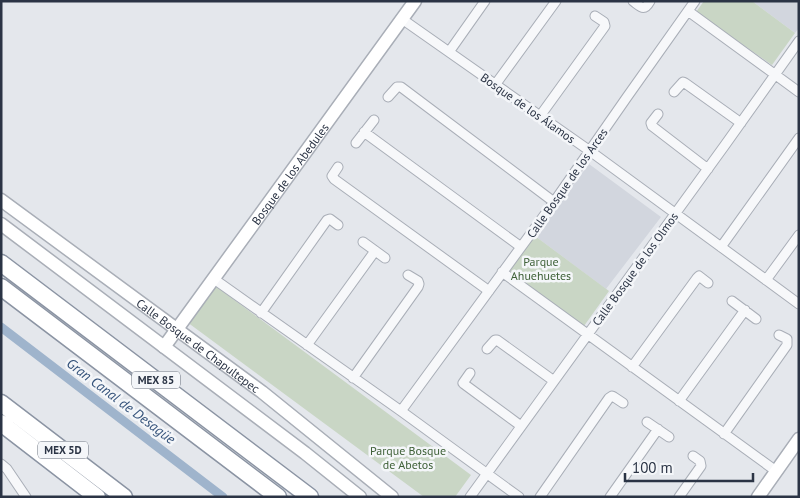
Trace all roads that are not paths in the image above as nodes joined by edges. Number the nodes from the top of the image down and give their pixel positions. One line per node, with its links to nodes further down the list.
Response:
1 (415, 1): 9 (main road, Bosque de los Abedules)
2 (485, 1): 11 (street)
3 (556, 1): 13 (street)
4 (633, 1): 5 (street)
5 (650, 1)
6 (695, 1): 7 (street, Calle Bosque de los Arces)
7 (688, 11): 12 (street); 24 (street, Calle Bosque de los Arces)
8 (595, 16): 18 (street)
9 (402, 19): 11 (street, Bosque de los Álamos); 42 (main road, Bosque de los Abedules)
10 (799, 41): 12 (street, Calle Bosque de los Olmos)
11 (449, 52): 13 (street, Bosque de los Álamos)
12 (775, 74): 15 (street); 20 (street, Calle Bosque de los Olmos)
13 (495, 85): 18 (street, Bosque de los Álamos)
14 (674, 92): 20 (street)
15 (799, 92)
16 (388, 97): 28 (street)
17 (658, 114): 26 (street)
18 (540, 116): 24 (street, Bosque de los Álamos)
19 (374, 120): 21 (street)
20 (741, 123): 26 (street, Calle Bosque de los Olmos)
21 (364, 132): 23 (street); 34 (street)
22 (799, 138): 35 (street)
23 (356, 143)
24 (590, 151): 28 (street, Calle Bosque de los Arces); 29 (street, Bosque de los Álamos)
25 (338, 167): 45 (street)
26 (708, 169): 29 (street, Calle Bosque de los Olmos)
27 (1, 200): 51 (main road, Calle Bosque de Chapultepec)
28 (554, 202): 34 (street, Calle Bosque de los Arces)
29 (675, 214): 35 (street, Bosque de los Álamos); 52 (street, Calle Bosque de los Olmos)
30 (1, 224): 55 (main road, Calle Bosque de Chapultepec)
31 (338, 225): 49 (street)
32 (799, 235): 41 (street)
33 (363, 242): 36 (street)
34 (521, 247): 39 (street, Calle Bosque de los Arces)
35 (721, 247): 41 (street, Bosque de los Álamos)
36 (375, 251): 37 (street); 54 (street)
37 (385, 258)
38 (1, 263): 80 (highway, MEX 85)
39 (502, 272): 45 (street, Calle Bosque de los Arces); 52 (street)
40 (408, 275): 59 (street)
41 (769, 276): 47 (street, Bosque de los Álamos)
42 (214, 279): 49 (street); 51 (main road, Bosque de los Abedules)
43 (708, 283): 57 (street)
44 (1, 287): 79 (highway, MEX 85)
45 (489, 291): 64 (street, Calle Bosque de los Arces)
46 (732, 301): 48 (street)
47 (799, 304)
48 (745, 310): 50 (street); 61 (street)
49 (261, 312): 54 (street)
50 (756, 319)
51 (176, 331): 55 (main road, Bosque de los Abedules); 82 (main road, Calle Bosque de Chapultepec)
52 (587, 334): 57 (street); 60 (street, Calle Bosque de los Olmos)
53 (779, 335): 69 (street)
54 (307, 345): 59 (street)
55 (164, 347): 81 (main road, Calle Bosque de Chapultepec)
56 (487, 349): 60 (street)
57 (632, 367): 61 (street)
58 (470, 372): 67 (street)
59 (353, 378): 64 (street)
60 (554, 381): 67 (street, Calle Bosque de los Olmos)
61 (679, 401): 69 (street)
62 (1, 403): 78 (highway, MEX 5D)
63 (622, 403): 85 (street)
64 (401, 411): 75 (street)
65 (647, 422): 68 (street)
66 (1, 423): 77 (highway, MEX 5D)
67 (521, 426): 75 (street, Calle Bosque de los Olmos)
68 (658, 429): 70 (street); 86 (street)
69 (724, 434): 74 (street)
70 (669, 437)
71 (799, 439): 74 (main road)
72 (693, 456): 87 (street)
73 (1, 464): 76 (street)
74 (776, 471): 88 (main road)
75 (487, 473): 83 (street, Calle Bosque de los Olmos); 84 (street)
76 (26, 497)
77 (97, 497)
78 (124, 497)
79 (278, 497)
80 (310, 497)
81 (360, 497)
82 (392, 497)
83 (470, 497)
84 (520, 497)
85 (540, 497)
86 (610, 497)
87 (679, 497)
88 (758, 497)

